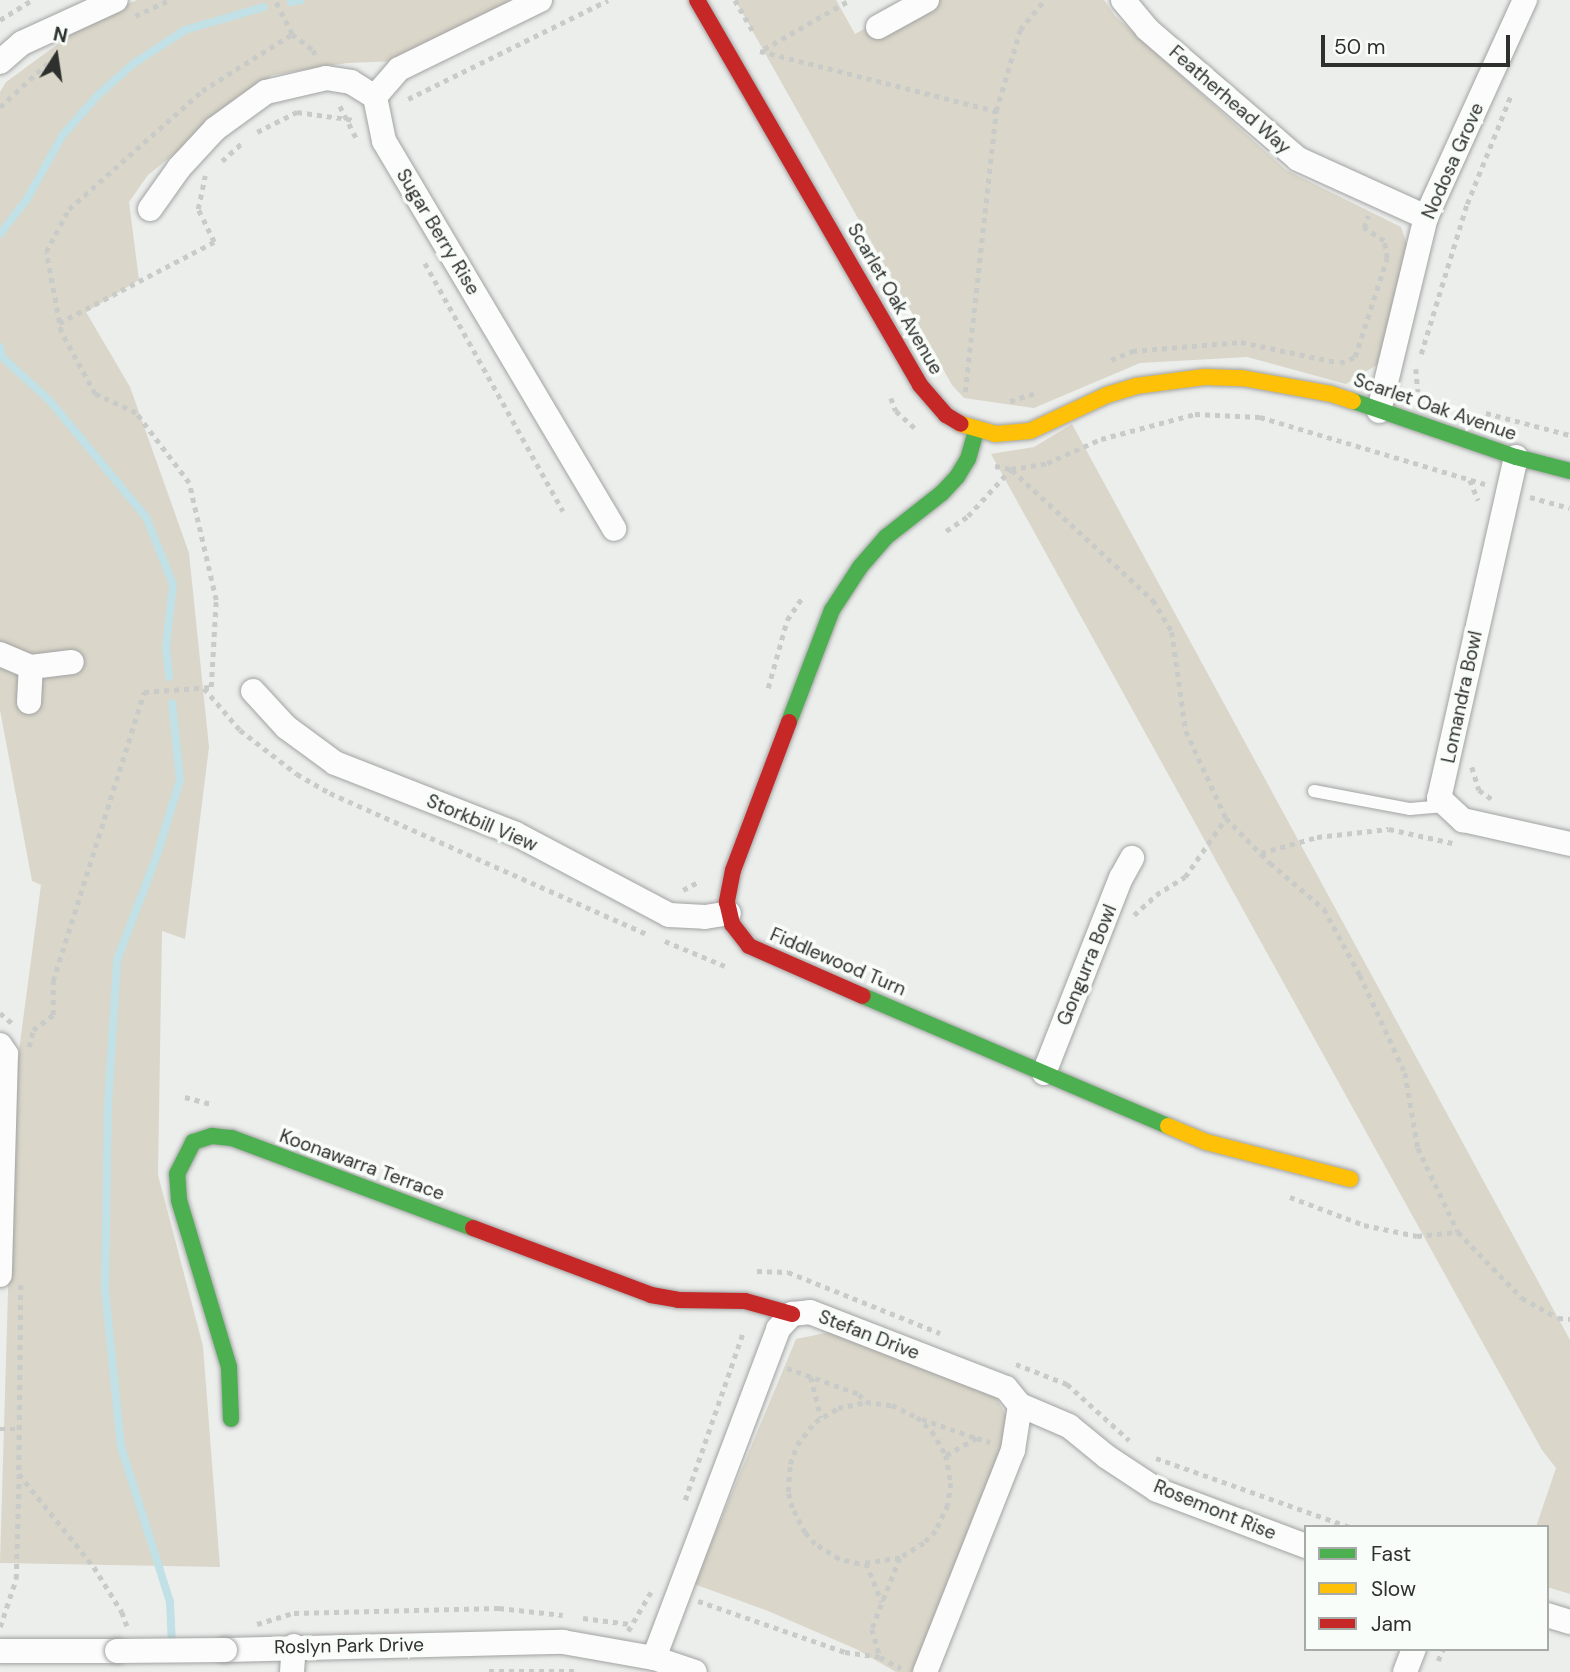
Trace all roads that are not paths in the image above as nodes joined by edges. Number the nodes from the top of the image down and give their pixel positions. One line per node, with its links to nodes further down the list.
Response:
1 (540, 0): 9 (street)
2 (696, 0): 13 (street, Scarlet Oak Avenue)
3 (927, 0): 7 (street)
4 (1124, 0): 11 (street, Featherhead Way)
5 (1525, 0): 11 (street, Nodosa Grove)
6 (124, 9): 8 (street)
7 (878, 27)
8 (0, 62)
9 (377, 105): 10 (street); 16 (street, Sugar Berry Rise)
10 (150, 209)
11 (1426, 217): 12 (street, Nodosa Grove)
12 (1379, 411): 13 (street, Scarlet Oak Avenue); 14 (street, Scarlet Oak Avenue)
13 (976, 431): 26 (street)
14 (1516, 457): 15 (street, Scarlet Oak Avenue); 23 (street, Lomandra Bowl)
15 (1570, 471)
16 (614, 529)
17 (0, 654): 19 (street)
18 (72, 662): 19 (street)
19 (31, 667): 21 (street)
20 (253, 691): 26 (street, Storkbill View)
21 (29, 702)
22 (1314, 790): 23 (lane)
23 (1447, 806): 24 (street)
24 (1570, 844)
25 (1132, 858): 28 (street, Gongurra Bowl)
26 (729, 913): 28 (street, Fiddlewood Turn)
27 (0, 1045): 30 (street)
28 (1044, 1073): 29 (street, Fiddlewood Turn)
29 (1350, 1179)
30 (7, 1277)
31 (792, 1314): 32 (street, Stefan Drive); 33 (street, Koonawarra Terrace); 40 (street, Stefan Drive)
32 (1020, 1405): 34 (street, Rosemont Rise); 43 (street)
33 (232, 1419)
34 (1304, 1545)
35 (1549, 1616): 36 (street)
36 (1570, 1622)
37 (294, 1646): 38 (street, Roslyn Park Drive, bridge); 40 (street, Roslyn Park Drive); 41 (street)
38 (0, 1651)
39 (1413, 1651): 44 (street)
40 (654, 1658): 42 (street, Roslyn Park Drive)
41 (292, 1672)
42 (695, 1672)
43 (925, 1672)
44 (1405, 1672)

